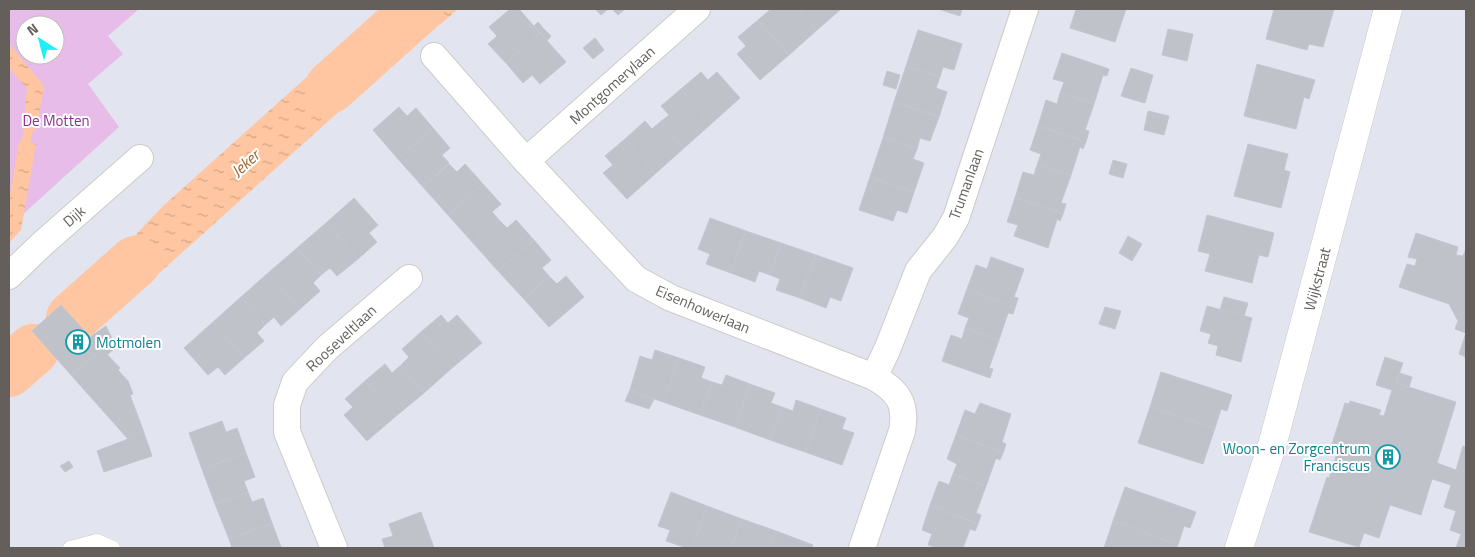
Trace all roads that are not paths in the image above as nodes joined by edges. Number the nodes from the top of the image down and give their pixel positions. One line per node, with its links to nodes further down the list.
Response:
1 (697, 9): 6 (street, Montgomerylaan)
2 (1025, 9): 9 (street, Trumanlaan)
3 (1388, 9): 14 (street, Wijkstraat)
4 (434, 56): 6 (street, Eisenhowerlaan)
5 (140, 158): 7 (street, Dijk)
6 (526, 161): 9 (street, Eisenhowerlaan)
7 (9, 276)
8 (409, 278): 12 (street, Rooseveltlaan)
9 (874, 377): 13 (street, Eisenhowerlaan)
10 (70, 548): 11 (lane)
11 (113, 548)
12 (334, 548)
13 (862, 548)
14 (1239, 548)

